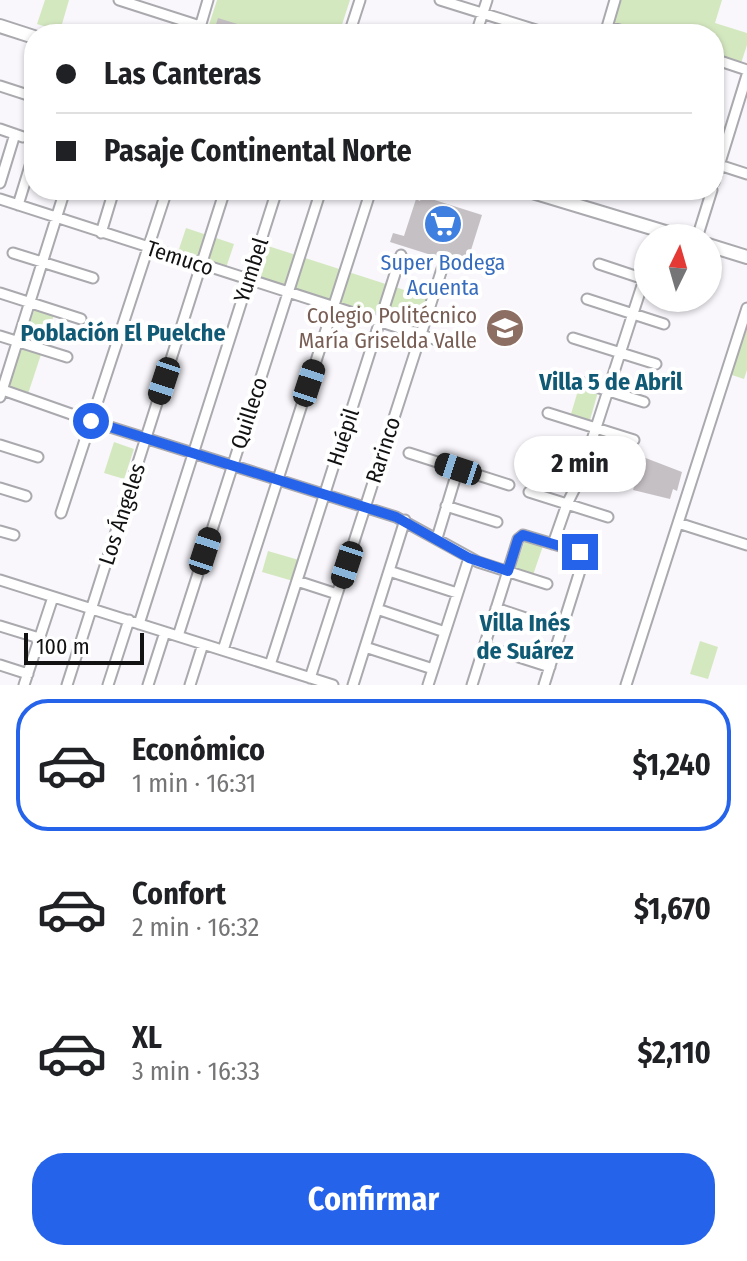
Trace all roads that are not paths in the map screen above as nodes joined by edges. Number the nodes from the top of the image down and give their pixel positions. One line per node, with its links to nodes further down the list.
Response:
1 (119, 0): 7 (street)
2 (208, 0): 10 (street)
3 (360, 0): 11 (street)
4 (440, 0): 8 (street)
5 (487, 0): 8 (street)
6 (615, 0): 14 (street)
7 (144, 4): 9 (street)
8 (483, 13): 12 (street); 13 (street)
9 (186, 24)
10 (201, 24)
11 (354, 24)
12 (479, 24)
13 (518, 24)
14 (608, 24)
15 (1, 28): 16 (main road)
16 (24, 34)
17 (724, 63): 18 (street)
18 (747, 73): 22 (street)
19 (0, 86): 20 (street)
20 (24, 94)
21 (0, 129): 26 (street)
22 (724, 143)
23 (724, 166): 24 (street)
24 (747, 174)
25 (24, 182): 39 (street)
26 (0, 183)
27 (0, 199): 39 (street, Temuco)
28 (62, 200): 40 (street)
29 (111, 200): 43 (street)
30 (164, 200): 44 (street)
31 (222, 200): 51 (street, Los Ángeles)
32 (274, 200): 55 (street, Yumbel)
33 (318, 200): 57 (street, Quilleco)
34 (368, 200): 60 (street)
35 (559, 200): 38 (main road)
36 (573, 200): 38 (street)
37 (709, 200): 41 (street)
38 (572, 204): 42 (main road)
39 (16, 205): 40 (street, Temuco)
40 (56, 218): 43 (street, Temuco); 49 (street)
41 (701, 224)
42 (634, 226)
43 (101, 233): 44 (street, Temuco)
44 (148, 248): 51 (street, Temuco); 80 (street)
45 (722, 249): 48 (main road)
46 (13, 253): 49 (street)
47 (401, 255): 65 (street, Huépil)
48 (747, 257)
49 (42, 262): 54 (street); 59 (street)
50 (599, 264): 53 (street)
51 (201, 265): 55 (street, Temuco); 82 (street, Los Ángeles)
52 (442, 269): 67 (street, Rarinco)
53 (634, 276)
54 (93, 278)
55 (248, 280): 57 (street, Temuco); 87 (street, Yumbel)
56 (0, 293): 59 (street)
57 (288, 293): 60 (street, Temuco); 89 (street, Quilleco)
58 (587, 299): 63 (street)
59 (30, 302): 64 (street); 71 (street)
60 (333, 307): 65 (street, Temuco); 93 (street)
61 (747, 308): 106 (street)
62 (634, 311): 63 (street)
63 (633, 314): 66 (street); 72 (street)
64 (81, 319)
65 (379, 322): 67 (street, Temuco); 97 (street, Huépil)
66 (664, 324)
67 (420, 335): 70 (street, Temuco); 101 (street, Rarinco)
68 (0, 336): 71 (street)
69 (573, 338): 72 (street)
70 (437, 340)
71 (18, 341): 73 (street); 77 (street)
72 (620, 353): 74 (street); 76 (street)
73 (67, 357)
74 (656, 364)
75 (561, 376): 76 (street)
76 (608, 391): 78 (street); 81 (street)
77 (1, 392): 80 (street)
78 (644, 402)
79 (548, 413): 81 (street)
80 (91, 421): 82 (street); 102 (street)
81 (596, 429): 83 (street); 90 (street)
82 (145, 439): 87 (street); 122 (street, Los Ángeles)
83 (634, 440)
84 (0, 445): 88 (street)
85 (535, 450): 90 (street)
86 (409, 453): 91 (street)
87 (193, 454): 89 (street); 124 (street, Yumbel)
88 (38, 457)
89 (232, 466): 93 (street); 129 (street, Quilleco)
90 (584, 466): 92 (street); 99 (street)
91 (458, 469): 94 (street); 100 (street)
92 (622, 477)
93 (278, 481): 97 (street); 134 (street)
94 (509, 485)
95 (0, 488): 98 (street)
96 (529, 492): 99 (street)
97 (324, 494): 101 (street); 116 (street, Huépil)
98 (26, 496)
99 (567, 504): 103 (street); 110 (street)
100 (446, 506): 105 (street); 109 (street)
101 (365, 507): 104 (street); 119 (street, Rarinco)
102 (61, 513)
103 (608, 517)
104 (405, 520): 109 (street); 113 (street)
105 (497, 522)
106 (678, 523): 111 (street); 151 (street)
107 (0, 531): 108 (street)
108 (14, 535)
109 (437, 538): 112 (street)
110 (553, 544): 114 (street); 126 (street)
111 (747, 545)
112 (469, 558): 114 (street); 118 (street)
113 (389, 571): 118 (street); 123 (street)
114 (508, 571): 117 (street); 121 (street)
115 (0, 580): 120 (street)
116 (297, 581): 119 (street); 136 (street, Huépil)
117 (547, 584)
118 (457, 593): 128 (street)
119 (337, 594): 140 (street, Rarinco)
120 (53, 597): 122 (street); 130 (street)
121 (496, 608): 126 (street); 132 (street)
122 (92, 609): 124 (street); 143 (street, Los Ángeles)
123 (377, 609): 128 (street); 133 (street)
124 (134, 622): 127 (street); 144 (street, Yumbel)
125 (0, 626): 130 (street)
126 (561, 630): 137 (street)
127 (165, 632): 129 (street); 145 (street)
128 (445, 632): 138 (street)
129 (178, 636): 131 (street)
130 (39, 638): 139 (street)
131 (203, 644): 134 (street); 146 (street)
132 (484, 646): 137 (street); 141 (street)
133 (365, 647): 138 (street); 148 (street)
134 (223, 650): 136 (street)
135 (0, 665): 139 (street)
136 (270, 665): 140 (street)
137 (550, 667): 150 (street)
138 (433, 669): 149 (street)
139 (28, 674): 142 (street)
140 (310, 678): 147 (street)
141 (475, 684)
142 (24, 685)
143 (67, 685)
144 (108, 685)
145 (148, 685)
146 (190, 685)
147 (333, 685)
148 (353, 685)
149 (428, 685)
150 (544, 685)
151 (626, 685)

